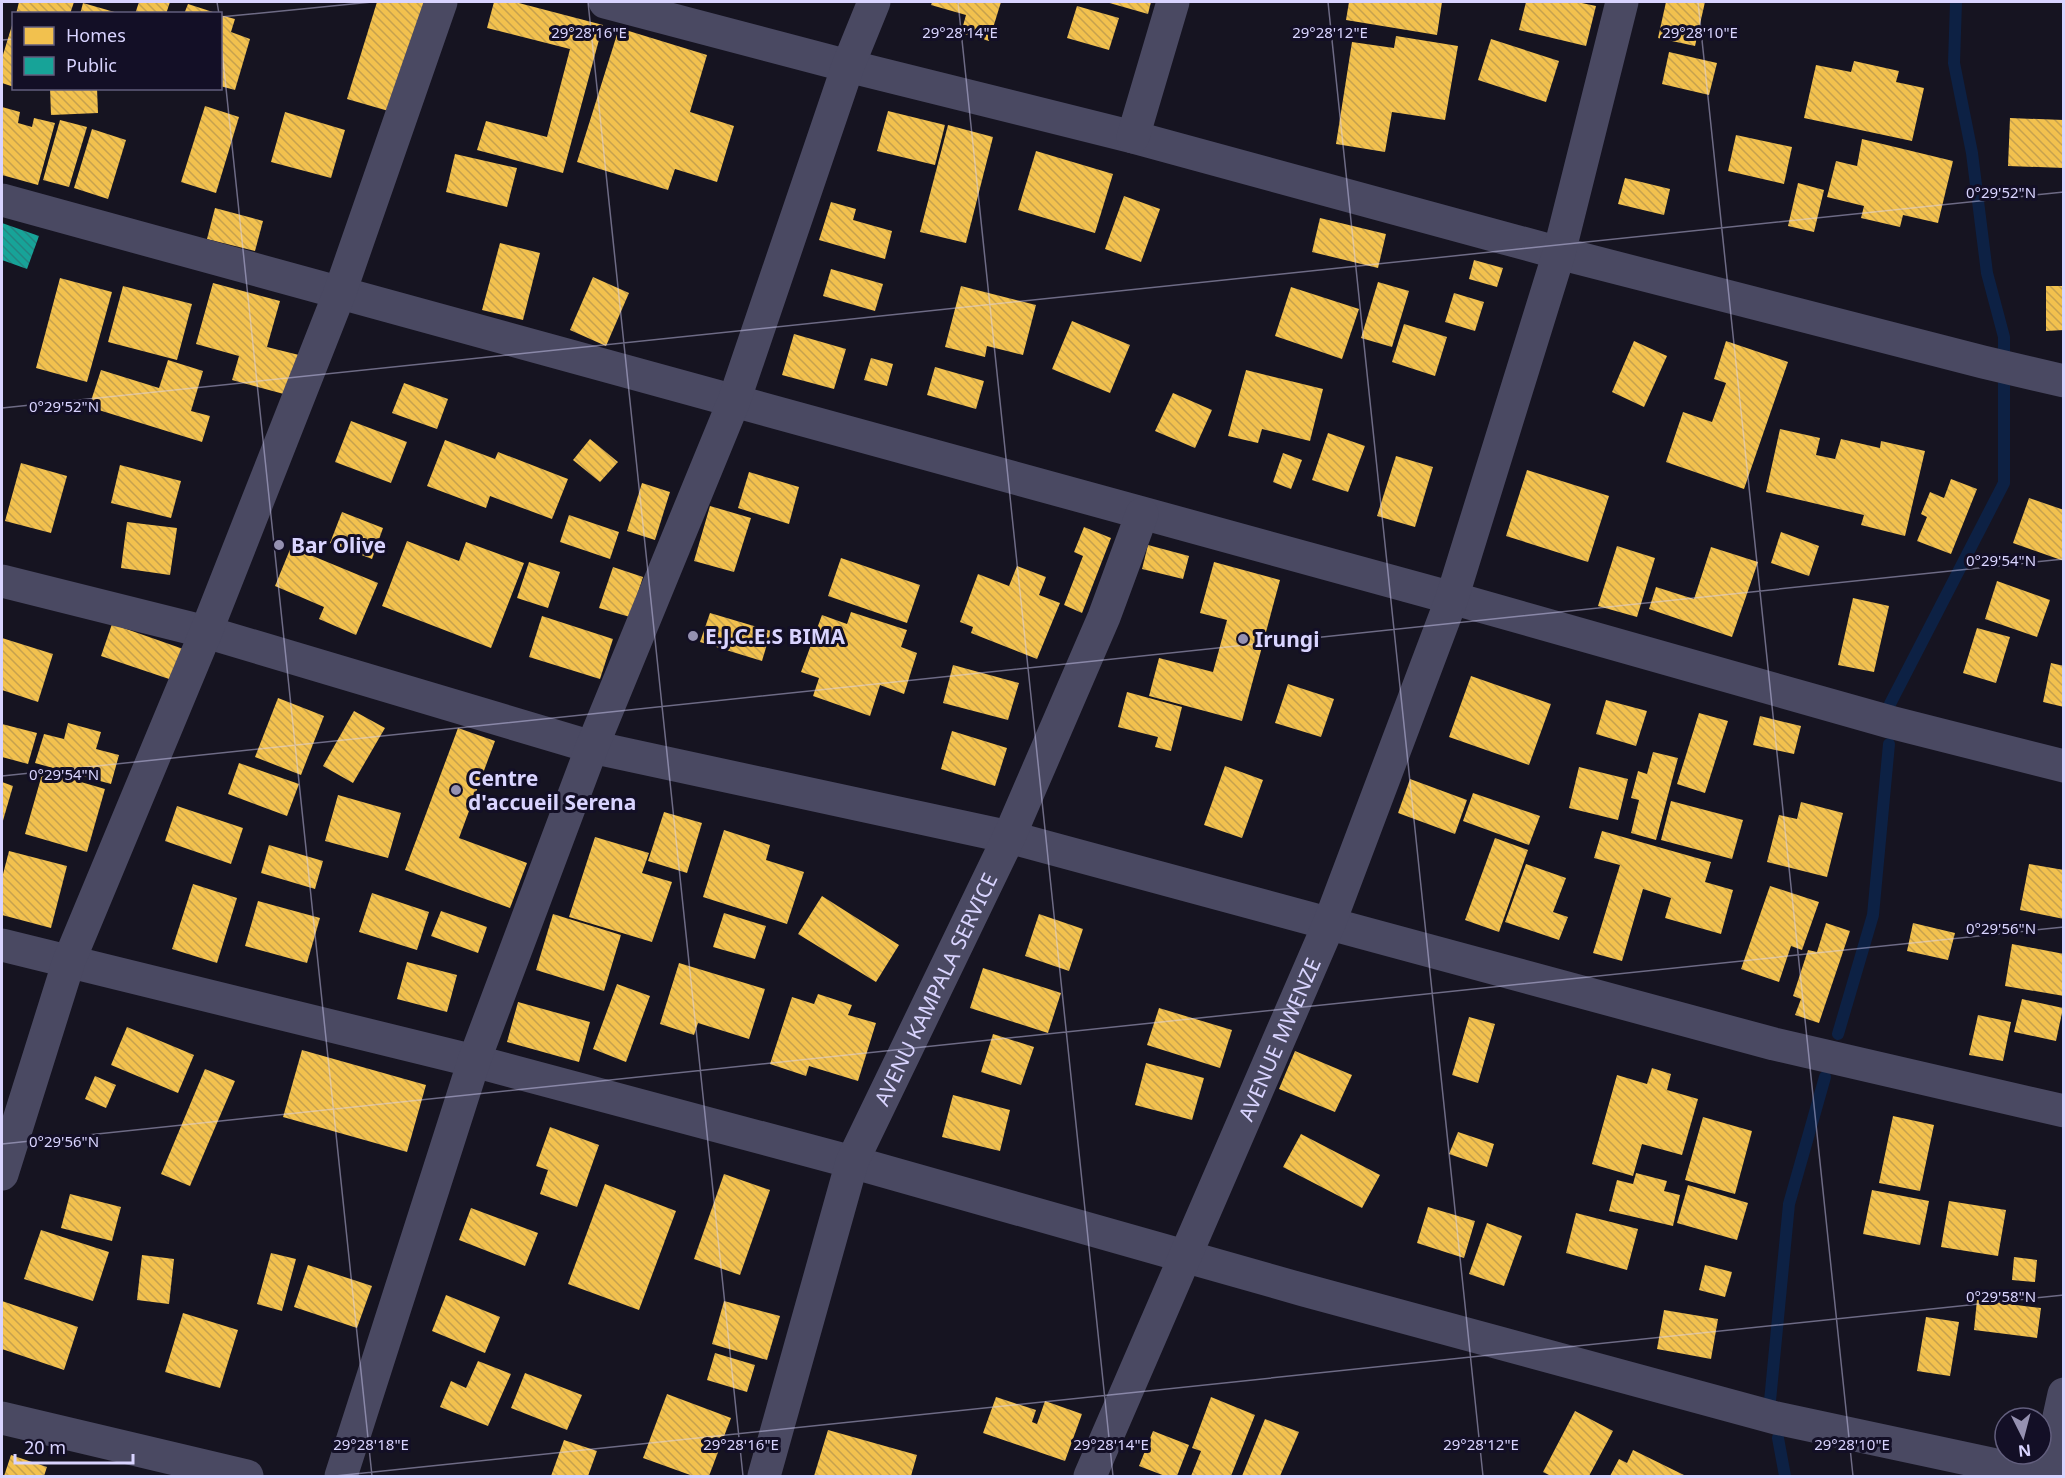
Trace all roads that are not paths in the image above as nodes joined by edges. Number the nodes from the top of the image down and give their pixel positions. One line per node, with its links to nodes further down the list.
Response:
1 (441, 2): 10 (street)
2 (605, 2): 6 (street)
3 (874, 2): 6 (street)
4 (1173, 2): 7 (street)
5 (1622, 2): 9 (street, AVENUE MWENZE)
6 (848, 66): 7 (street); 12 (street)
7 (1133, 137): 9 (street)
8 (2, 200): 10 (street)
9 (1559, 253): 11 (street); 15 (street, AVENUE MWENZE)
10 (340, 292): 12 (street); 16 (street)
11 (2064, 381)
12 (734, 401): 13 (street); 17 (street)
13 (1142, 514): 15 (street); 19 (street, AVENU KAMPALA SERVICE)
14 (2, 580): 16 (street)
15 (1452, 597): 18 (street); 20 (street, AVENUE MWENZE)
16 (206, 632): 17 (street); 22 (street)
17 (592, 747): 19 (street); 23 (street)
18 (2064, 766)
19 (1009, 837): 20 (street); 25 (street, AVENU KAMPALA SERVICE)
20 (1329, 924): 24 (street); 27 (street, AVENUE MWENZE)
21 (2, 945): 22 (street)
22 (69, 961): 23 (street); 26 (street)
23 (474, 1061): 25 (street); 31 (street)
24 (2064, 1111)
25 (852, 1162): 27 (street); 32 (street, AVENU KAMPALA SERVICE)
26 (2, 1174)
27 (1185, 1256): 33 (street, AVENUE MWENZE); 34 (street)
28 (2064, 1394): 34 (street)
29 (2, 1418): 30 (street)
30 (247, 1476)
31 (340, 1476)
32 (764, 1476)
33 (1090, 1476)
34 (2047, 1476)

